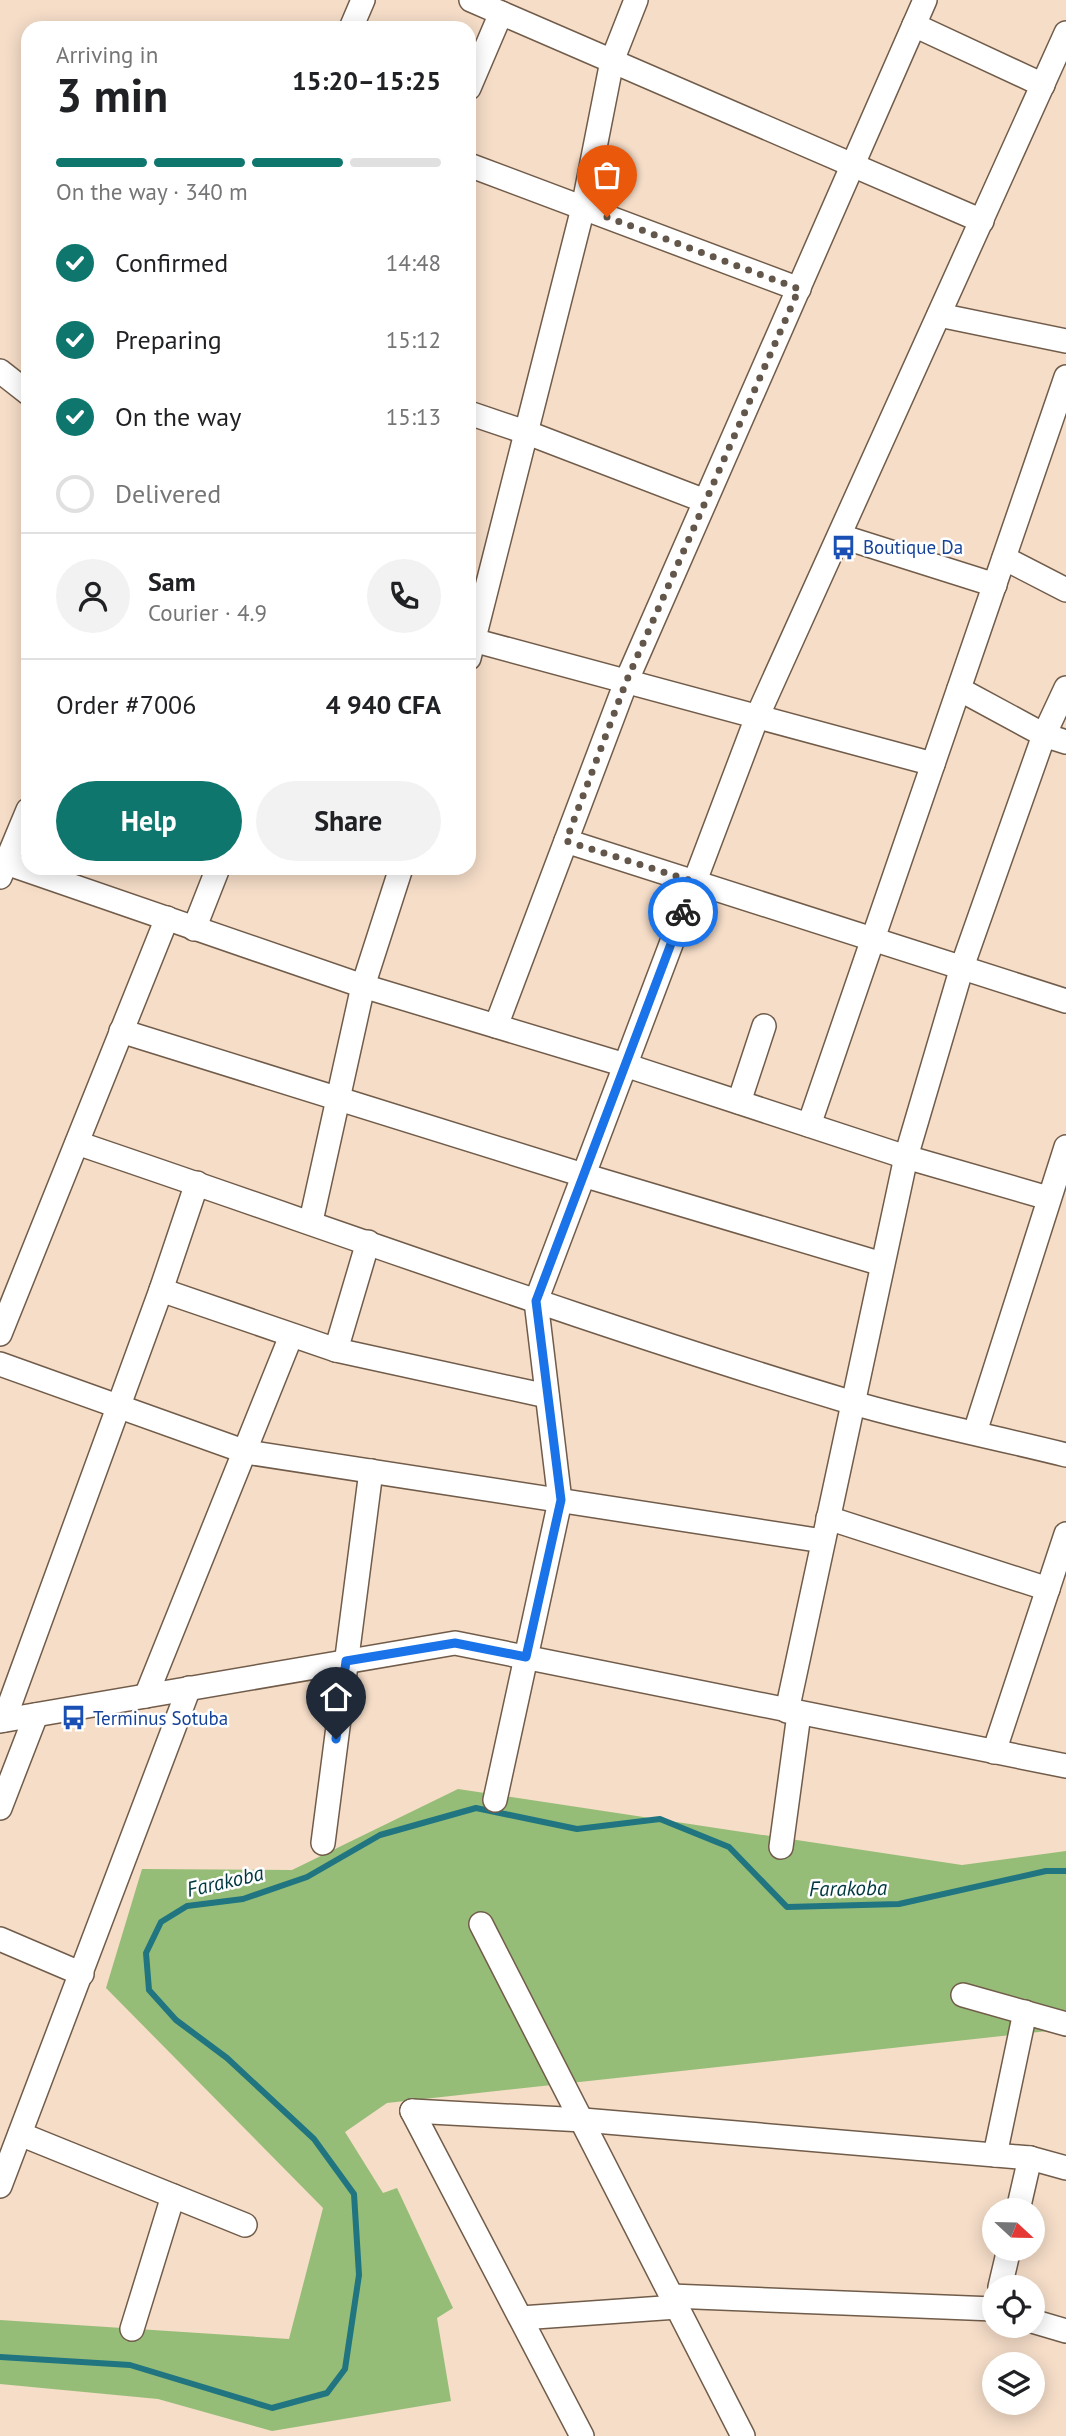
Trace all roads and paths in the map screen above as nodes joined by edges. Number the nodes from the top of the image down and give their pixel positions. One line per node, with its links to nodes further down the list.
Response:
1 (363, 0): 6 (street)
2 (471, 0): 5 (street)
3 (636, 0): 8 (street)
4 (917, 8): 10 (street); 11 (street)
5 (501, 13): 8 (street); 9 (street)
6 (354, 21)
7 (1066, 33): 10 (street)
8 (612, 61): 11 (street); 13 (street)
9 (476, 72)
10 (1053, 75): 14 (street)
11 (853, 165): 14 (street); 15 (street)
12 (476, 168): 13 (street)
13 (583, 208): 15 (street); 22 (street)
14 (982, 220): 16 (street)
15 (799, 289): 23 (street)
16 (939, 315): 17 (street); 24 (street)
17 (1066, 341)
18 (0, 371): 20 (street)
19 (1066, 377): 25 (street)
20 (21, 388)
21 (476, 415): 22 (street)
22 (528, 433): 23 (street); 28 (street)
23 (705, 501): 30 (street)
24 (840, 536): 26 (street); 33 (street)
25 (1004, 558): 26 (street); 27 (street)
26 (995, 584): 32 (street)
27 (1066, 590)
28 (476, 627)
29 (476, 647): 30 (street)
30 (626, 682): 33 (street); 38 (street)
31 (1066, 688): 34 (street)
32 (959, 689): 34 (street); 36 (street)
33 (757, 717): 36 (street); 42 (street)
34 (1044, 735): 35 (street); 46 (street)
35 (1066, 742)
36 (933, 764): 45 (street)
37 (21, 827): 39 (street)
38 (566, 841): 42 (street); 49 (street)
39 (3, 870): 43 (street)
40 (215, 875): 44 (street)
41 (399, 875): 47 (street)
42 (695, 882): 45 (street); 52 (street)
43 (167, 918): 44 (street); 51 (street)
44 (194, 929): 47 (street)
45 (873, 939): 46 (street); 55 (street)
46 (962, 967): 48 (street); 58 (street)
47 (363, 986): 49 (street); 53 (street)
48 (1066, 1001)
49 (496, 1026): 52 (street)
50 (764, 1026): 54 (street)
51 (121, 1031): 53 (street); 56 (street)
52 (625, 1065): 54 (street); 59 (street)
53 (338, 1099): 59 (street); 62 (street)
54 (739, 1102): 55 (street)
55 (809, 1125): 58 (street)
56 (76, 1143): 60 (street); 67 (street)
57 (1066, 1147): 61 (street)
58 (906, 1157): 61 (street); 64 (street)
59 (583, 1175): 64 (street); 66 (street)
60 (197, 1183): 62 (street); 65 (street)
61 (1048, 1198): 74 (street)
62 (310, 1222): 63 (street)
63 (368, 1242): 66 (street); 69 (street)
64 (882, 1265): 72 (street)
65 (161, 1290): 68 (street); 73 (street)
66 (536, 1301): 71 (street); 72 (street)
67 (0, 1334)
68 (290, 1336): 69 (street); 75 (street)
69 (336, 1350): 71 (street)
70 (0, 1364): 73 (street)
71 (547, 1396): 78 (street)
72 (852, 1402): 74 (street); 79 (street)
73 (119, 1406): 75 (street); 89 (street)
74 (975, 1432): 76 (street)
75 (246, 1452): 77 (street); 86 (street)
76 (1066, 1455)
77 (371, 1471): 78 (street); 84 (street)
78 (561, 1500): 81 (street); 83 (street)
79 (828, 1518): 81 (street); 82 (street)
80 (1066, 1534): 82 (street)
81 (823, 1541): 87 (street)
82 (1048, 1589): 90 (street)
83 (526, 1657): 84 (street); 87 (street); 92 (street)
84 (346, 1661): 85 (street); 94 (street)
85 (189, 1688): 86 (street); 98 (street)
86 (146, 1696): 88 (street)
87 (793, 1713): 90 (street); 95 (street)
88 (36, 1715): 89 (street); 93 (street)
89 (2, 1721)
90 (994, 1752): 91 (street)
91 (1066, 1766)
92 (495, 1800)
93 (0, 1808)
94 (323, 1843)
95 (781, 1847)
96 (481, 1924): 102 (street)
97 (0, 1940): 98 (street)
98 (82, 1973): 103 (street)
99 (963, 1995): 100 (street)
100 (1025, 2012): 101 (street); 104 (street)
101 (1066, 2024)
102 (583, 2120): 104 (street); 111 (street); 113 (street)
103 (20, 2134): 107 (street); 108 (street)
104 (995, 2155): 105 (street)
105 (1030, 2158): 106 (street); 109 (street)
106 (1066, 2168)
107 (0, 2186)
108 (173, 2196): 110 (street); 115 (street)
109 (1021, 2198)
110 (245, 2225)
111 (674, 2302): 112 (street); 113 (street); 118 (street)
112 (982, 2309)
113 (521, 2318): 117 (street)
114 (1045, 2325): 116 (street)
115 (132, 2329)
116 (1066, 2332)
117 (582, 2436)
118 (743, 2436)

